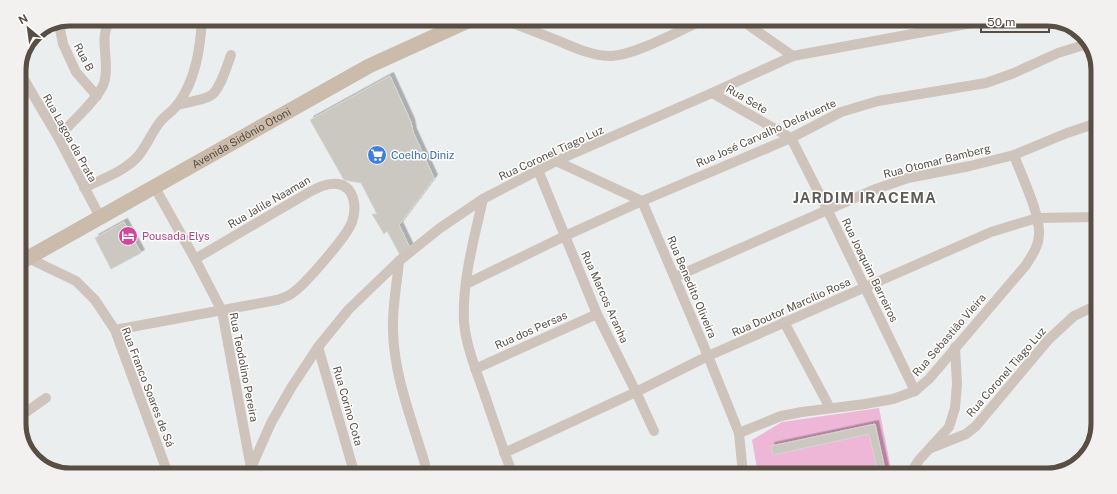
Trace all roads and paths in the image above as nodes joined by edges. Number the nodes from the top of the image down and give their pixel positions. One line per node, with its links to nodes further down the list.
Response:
1 (107, 26): 14 (street)
2 (201, 26): 15 (street)
3 (449, 26): 22 (main road, Avenida Sidônio Otoni)
4 (520, 26): 5 (street)
5 (690, 26)
6 (750, 26): 11 (street)
7 (956, 26): 11 (street, Rua Coronel Tiago Luz)
8 (60, 28): 14 (street, Rua B)
9 (1083, 45): 18 (street, Rua José Carvalho Delafuente)
10 (231, 55): 15 (street)
11 (793, 56): 13 (street, Rua Coronel Tiago Luz)
12 (26, 84): 17 (street, Rua Lagoa da Prata)
13 (712, 93): 18 (street, Rua Sete); 20 (street, Rua Coronel Tiago Luz)
14 (97, 96): 17 (street)
15 (177, 105): 23 (street)
16 (1091, 125): 19 (street, Rua Otomar Bamberg)
17 (58, 137): 23 (street, Rua Lagoa da Prata)
18 (791, 138): 25 (street, Rua José Carvalho Delafuente); 26 (street, Rua Joaquim Barreiros)
19 (1014, 155): 26 (street, Rua Otomar Bamberg); 29 (street, Rua Sebastião Vieira)
20 (556, 161): 21 (street, Rua Coronel Tiago Luz); 25 (street)
21 (538, 170): 24 (street, Rua Coronel Tiago Luz); 30 (street, Rua Marcos Aranha)
22 (154, 186): 27 (main road, Avenida Sidônio Otoni); 32 (street, Rua Teodolino Pereira)
23 (84, 188): 27 (street, Rua Lagoa da Prata)
24 (483, 199): 34 (street, Rua Coronel Tiago Luz); 36 (street)
25 (642, 201): 30 (street, Rua José Carvalho Delafuente); 35 (street, Rua Benedito Oliveira)
26 (827, 209): 35 (street, Rua Otomar Bamberg); 37 (street, Rua Joaquim Barreiros)
27 (100, 217): 31 (main road, Avenida Sidônio Otoni)
28 (1091, 217): 29 (street, Rua Doutor Marcílio Rosa)
29 (1037, 218): 37 (street, Rua Doutor Marcílio Rosa); 44 (street, Rua Sebastião Vieira)
30 (565, 236): 36 (street, Rua José Carvalho Delafuente); 40 (street, Rua Marcos Aranha)
31 (26, 259)
32 (195, 259): 39 (street, Rua Teodolino Pereira); 39 (street, Rua Jalile Naaman)
33 (26, 261): 42 (street, Rua Franco Soares de Sá)
34 (399, 261): 43 (street, Rua Coronel Tiago Luz); 56 (street)
35 (675, 277): 45 (street, Rua Benedito Oliveira)
36 (466, 284): 46 (street)
37 (865, 287): 41 (street, Rua Doutor Marcílio Rosa); 47 (street, Rua Joaquim Barreiros)
38 (1091, 308): 54 (street, Rua Coronel Tiago Luz)
39 (222, 311): 42 (street, Rua Jalile Naaman); 58 (street, Rua Teodolino Pereira)
40 (596, 314): 46 (street, Rua dos Persas); 48 (street, Rua Marcos Aranha)
41 (784, 322): 45 (street, Rua Doutor Marcílio Rosa); 50 (street)
42 (114, 330): 57 (street, Rua Franco Soares de Sá)
43 (318, 346): 59 (street, Rua Coronel Tiago Luz); 60 (street, Rua Corino Cota)
44 (955, 347): 47 (street, Rua Sebastião Vieira); 54 (street)
45 (708, 356): 48 (street, Rua Doutor Marcílio Rosa); 53 (street, Rua Benedito Oliveira)
46 (475, 369): 55 (street)
47 (915, 391): 50 (street, Rua Sebastião Vieira)
48 (636, 392): 52 (street, Rua Marcos Aranha); 55 (street, Rua Doutor Marcílio Rosa)
49 (46, 398): 51 (street)
50 (830, 408): 53 (street, Rua Sebastião Vieira)
51 (26, 412)
52 (654, 432)
53 (739, 433): 62 (street, Rua Benedito Oliveira)
54 (931, 448): 63 (street)
55 (504, 453): 61 (street)
56 (425, 464)
57 (166, 468)
58 (251, 468)
59 (252, 468)
60 (353, 468)
61 (510, 468)
62 (742, 468)
63 (914, 468)

